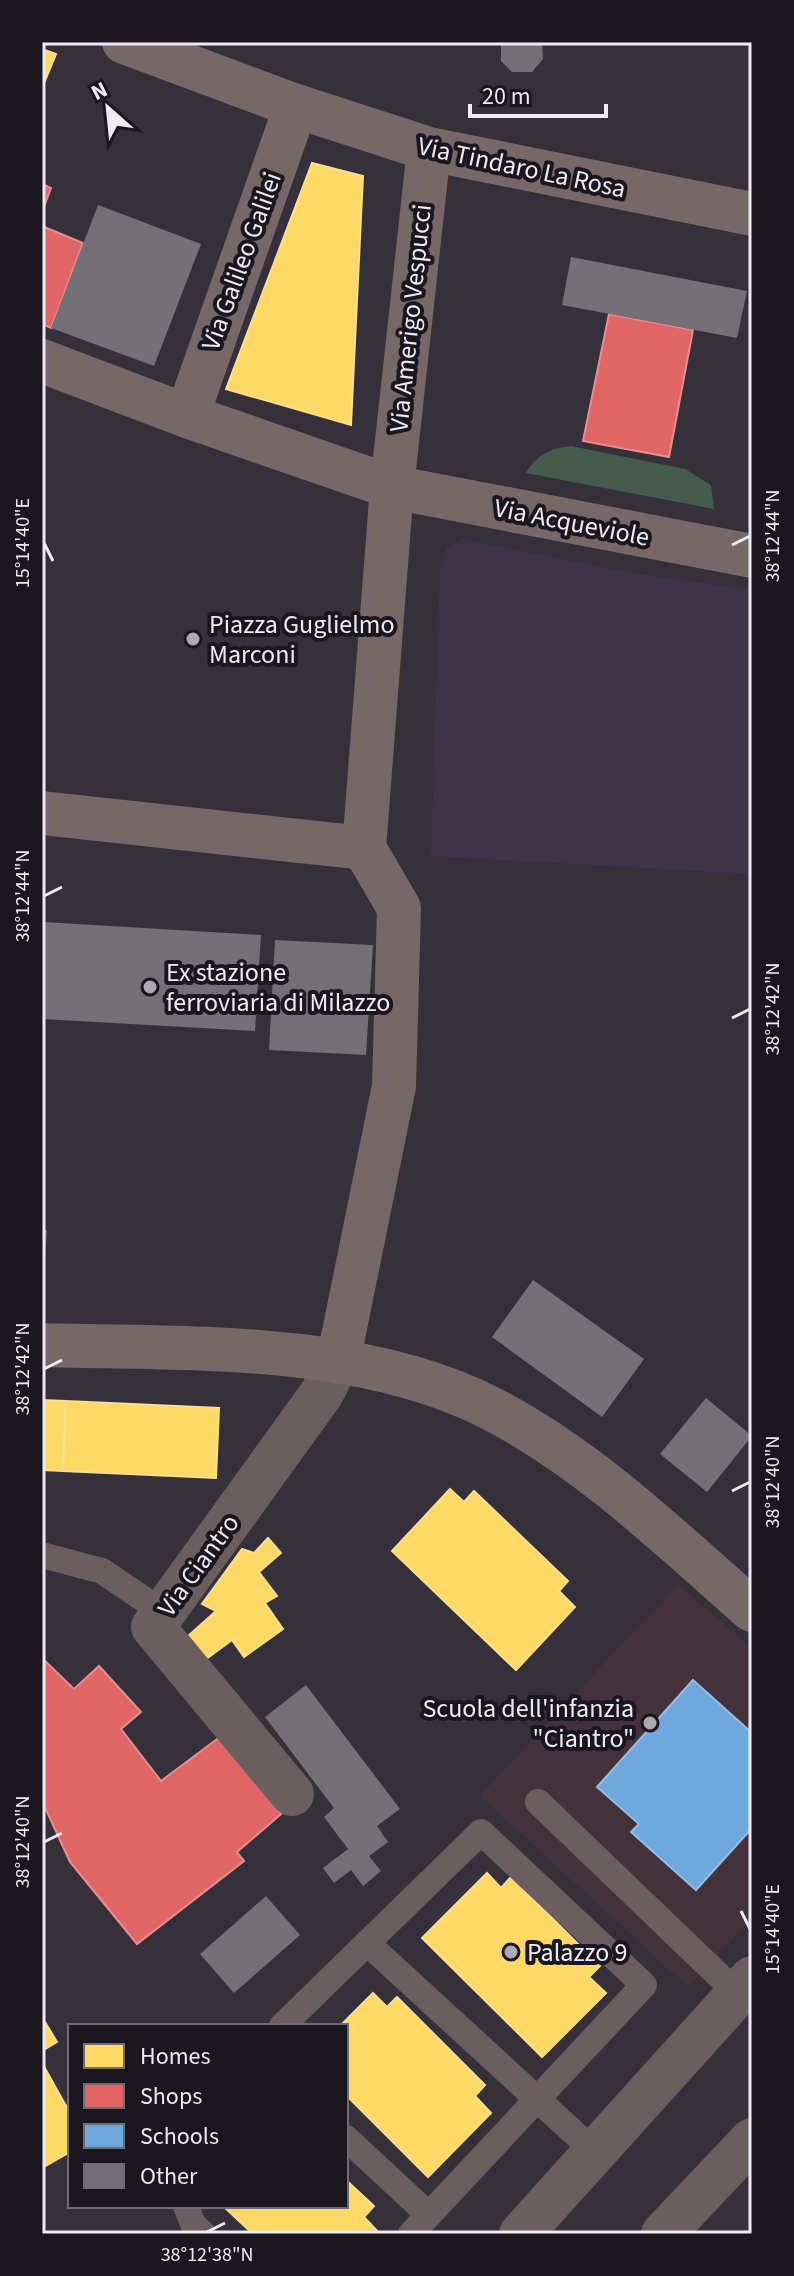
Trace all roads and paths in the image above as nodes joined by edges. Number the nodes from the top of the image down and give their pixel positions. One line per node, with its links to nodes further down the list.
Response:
1 (124, 42): 2 (street, Via Tindaro La Rosa)
2 (296, 106): 3 (street, Via Tindaro La Rosa); 6 (street, Via Galileo Galilei)
3 (429, 149): 4 (street, Via Tindaro La Rosa); 7 (street, Via Amerigo Vespucci)
4 (752, 214)
5 (42, 361): 6 (street, Via Acqueviole)
6 (187, 416): 7 (street, Via Acqueviole)
7 (392, 487): 8 (street, Via Acqueviole); 10 (street, Via Amerigo Vespucci)
8 (752, 556)
9 (42, 813): 10 (street)
10 (364, 848): 12 (street)
11 (42, 1345): 12 (street)
12 (338, 1362): 14 (street); 15 (street, Via Ciantro)
13 (42, 1555): 15 (lane)
14 (752, 1610)
15 (164, 1613): 16 (street, Via Ciantro)
16 (292, 1794)
17 (538, 1802): 19 (lane)
18 (367, 1943): 20 (lane); 21 (lane); 21 (lane)
19 (745, 1986): 24 (street)
20 (284, 2024)
21 (537, 2099): 24 (lane); 26 (lane)
22 (348, 2140): 26 (lane)
23 (752, 2140): 30 (street)
24 (596, 2153): 27 (street)
25 (187, 2208): 28 (lane)
26 (429, 2215): 29 (lane)
27 (543, 2226)
28 (203, 2234)
29 (411, 2234)
30 (663, 2234)

